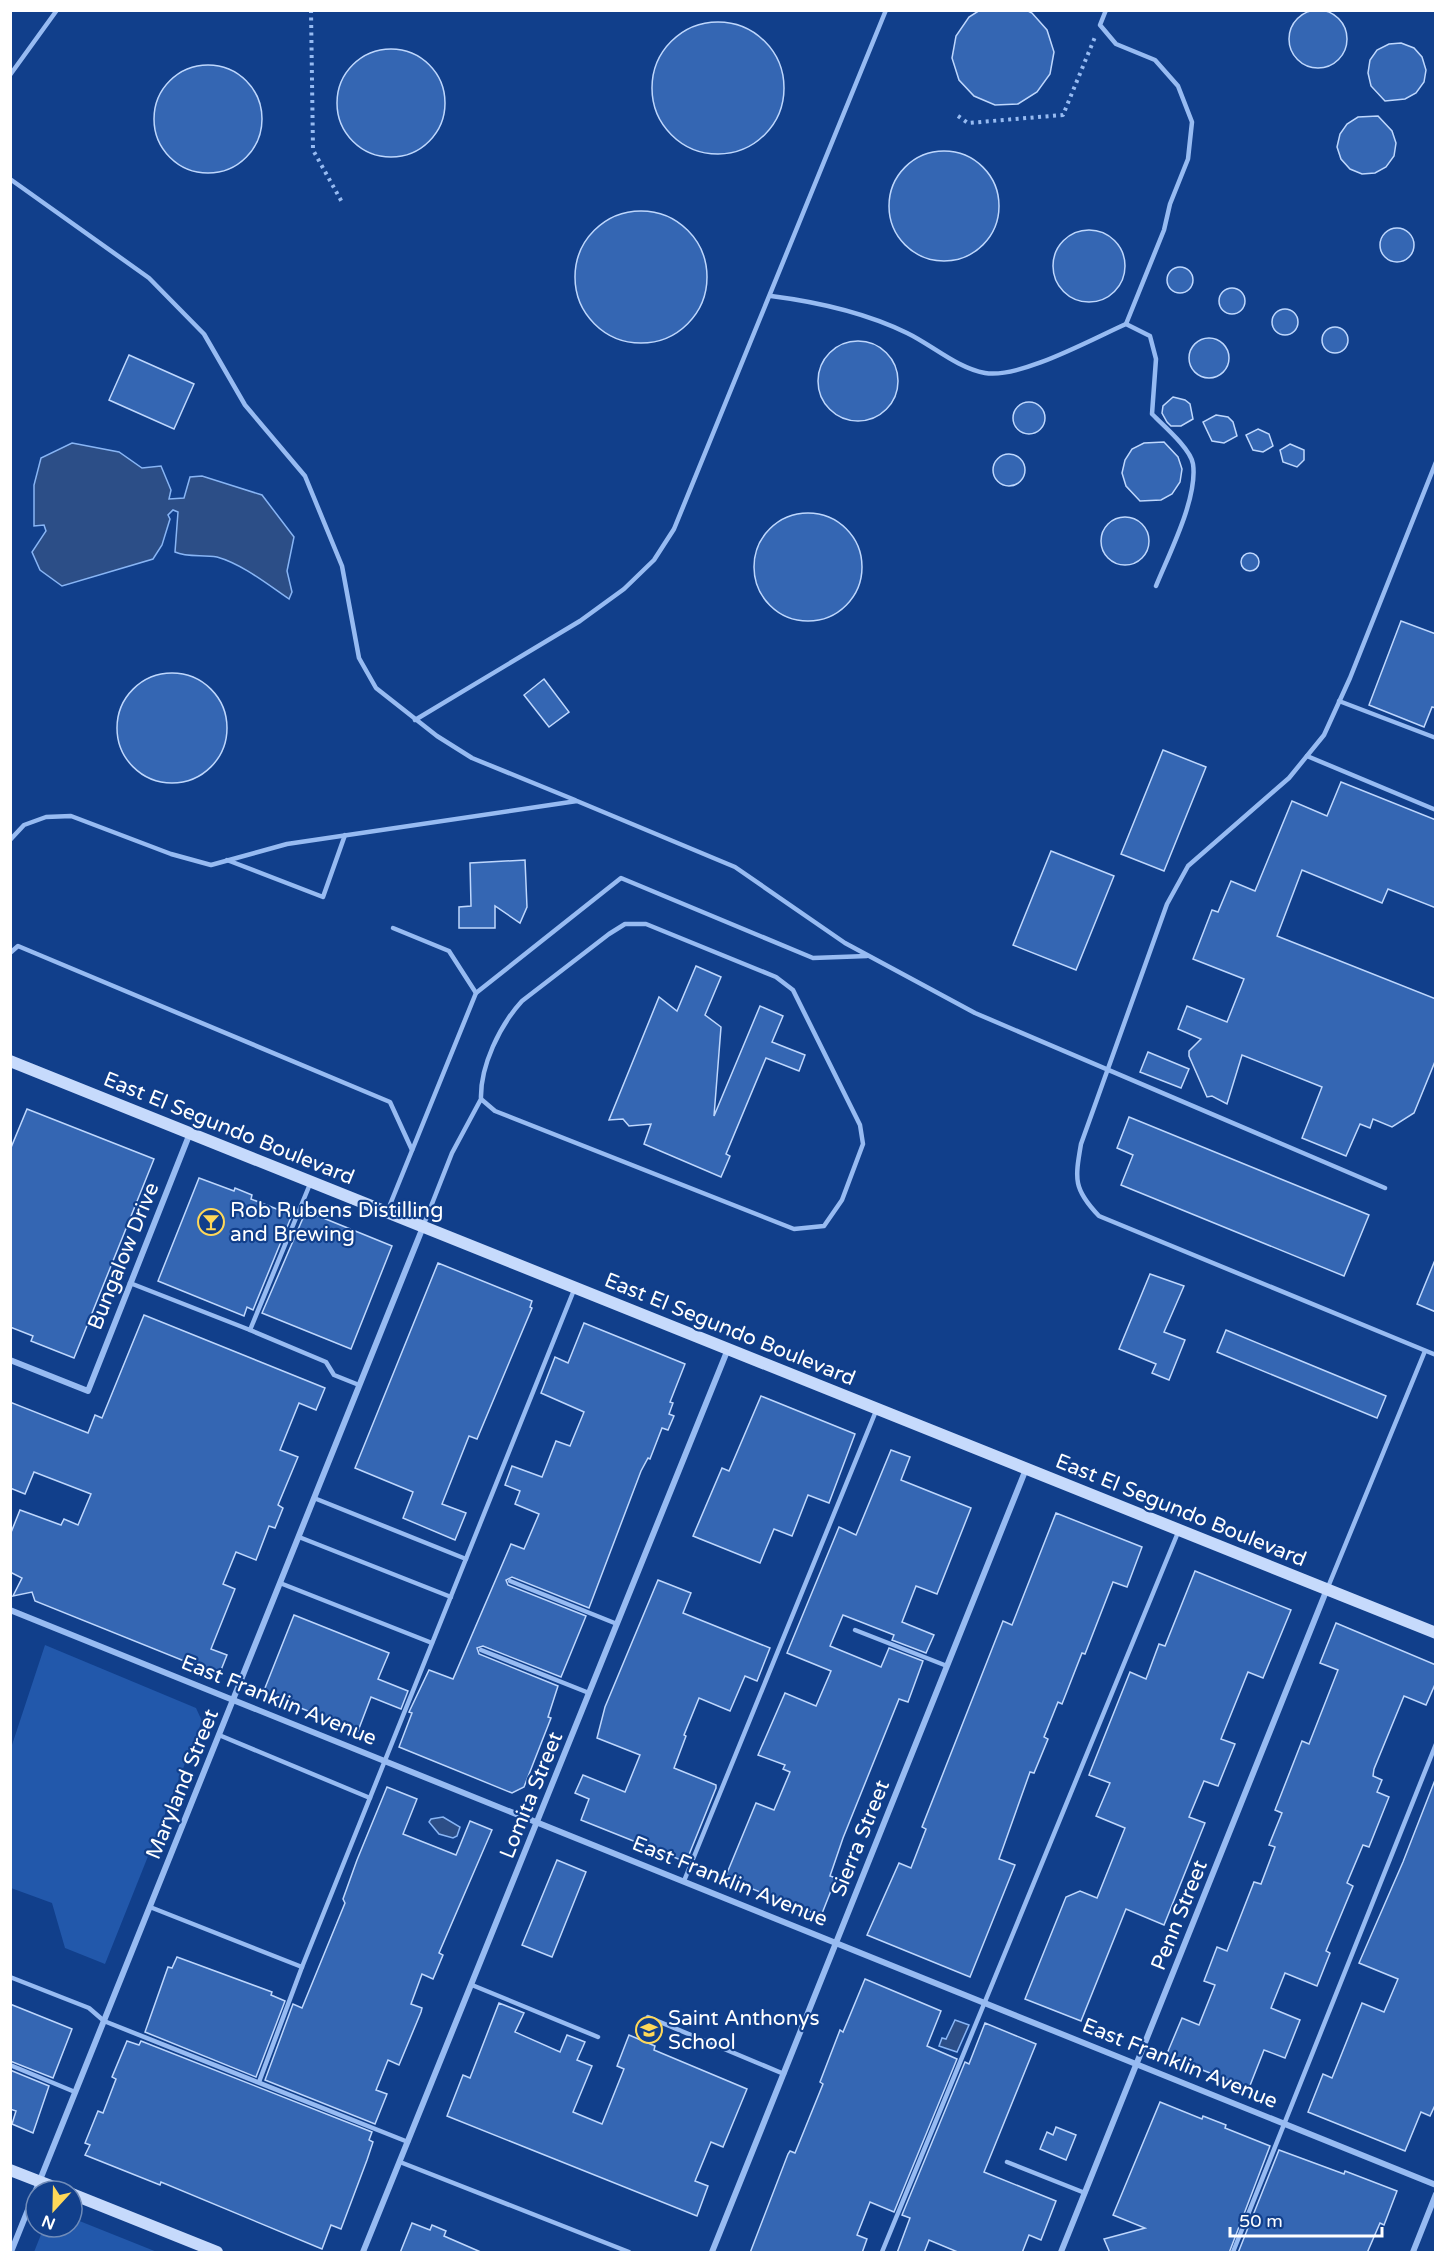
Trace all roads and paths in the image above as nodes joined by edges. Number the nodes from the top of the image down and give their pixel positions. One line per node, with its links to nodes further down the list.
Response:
1 (57, 10): 6 (lane)
2 (311, 10): 9 (path)
3 (886, 10): 10 (lane)
4 (1106, 10): 5 (lane)
5 (1100, 26): 7 (path); 11 (lane)
6 (10, 75)
7 (958, 116)
8 (10, 179): 15 (lane)
9 (343, 204)
10 (771, 296): 11 (lane); 15 (lane)
11 (1126, 324): 13 (lane)
12 (1436, 462): 14 (lane)
13 (1156, 586)
14 (1340, 701): 16 (lane); 17 (lane)
15 (415, 720): 18 (lane)
16 (1436, 738)
17 (1307, 756): 19 (lane); 28 (lane)
18 (577, 801): 20 (lane); 25 (lane)
19 (1436, 810)
20 (345, 835): 22 (lane); 22 (lane)
21 (10, 840): 22 (lane)
22 (227, 860)
23 (393, 928): 26 (lane)
24 (10, 953): 31 (lane)
25 (868, 956): 26 (lane); 28 (lane)
26 (476, 993): 31 (lane)
27 (10, 1061): 30 (main road, East El Segundo Boulevard)
28 (1108, 1072): 33 (lane); 40 (lane)
29 (482, 1099): 29 (lane); 35 (lane)
30 (190, 1133): 32 (main road, East El Segundo Boulevard); 36 (street, Bungalow Drive)
31 (412, 1150): 34 (lane)
32 (311, 1181): 34 (main road, East El Segundo Boulevard); 38 (lane)
33 (1385, 1188)
34 (387, 1212): 35 (main road, East El Segundo Boulevard)
35 (423, 1227): 37 (main road, East El Segundo Boulevard); 43 (street, Maryland Street)
36 (130, 1283): 38 (lane); 42 (street, Bungalow Drive)
37 (575, 1288): 39 (main road, East El Segundo Boulevard); 49 (lane)
38 (250, 1330): 43 (lane)
39 (728, 1349): 44 (main road, East El Segundo Boulevard); 55 (street, Lomita Street)
40 (1425, 1351): 41 (lane); 52 (lane)
41 (1436, 1355)
42 (10, 1360)
43 (359, 1385): 46 (street, Maryland Street)
44 (877, 1409): 45 (main road, East El Segundo Boulevard); 68 (lane)
45 (1026, 1468): 47 (main road, East El Segundo Boulevard); 60 (street, Sierra Street)
46 (314, 1498): 48 (street, Maryland Street); 49 (lane)
47 (1179, 1530): 52 (main road, East El Segundo Boulevard); 74 (lane)
48 (298, 1537): 51 (street, Maryland Street); 53 (lane)
49 (466, 1559): 53 (lane)
50 (510, 1581): 55 (lane)
51 (280, 1583): 58 (lane); 62 (street, Maryland Street)
52 (1327, 1589): 57 (main road, East El Segundo Boulevard); 78 (street, Penn Street)
53 (451, 1597): 58 (lane)
54 (10, 1610): 62 (street, East Franklin Avenue)
55 (617, 1624): 61 (street, Lomita Street)
56 (855, 1630): 60 (lane)
57 (1436, 1633)
58 (432, 1643): 65 (lane)
59 (481, 1650): 61 (lane)
60 (947, 1666): 70 (street, Sierra Street)
61 (589, 1693): 67 (street, Lomita Street)
62 (233, 1700): 63 (street, Maryland Street); 65 (street, East Franklin Avenue)
63 (219, 1735): 66 (lane); 69 (street, Maryland Street)
64 (1436, 1744): 83 (lane)
65 (385, 1761): 66 (lane); 67 (street, East Franklin Avenue)
66 (370, 1798): 71 (lane)
67 (537, 1822): 68 (street, East Franklin Avenue); 73 (street, Lomita Street)
68 (684, 1881): 70 (street, East Franklin Avenue)
69 (150, 1907): 71 (lane); 76 (street, Maryland Street)
70 (836, 1942): 74 (street, East Franklin Avenue); 80 (street, Sierra Street)
71 (302, 1967): 81 (lane)
72 (10, 1977): 76 (lane)
73 (472, 1985): 77 (lane); 84 (street, Lomita Street)
74 (985, 2002): 78 (street, East Franklin Avenue); 100 (lane)
75 (648, 2017): 80 (lane)
76 (104, 2020): 81 (lane); 82 (street, Maryland Street)
77 (598, 2037)
78 (1137, 2063): 83 (street, East Franklin Avenue); 91 (street, Penn Street)
79 (10, 2065): 82 (lane)
80 (784, 2074): 99 (street, Sierra Street)
81 (259, 2082): 84 (lane)
82 (75, 2092): 89 (street, Maryland Street)
83 (1285, 2122): 90 (street, East Franklin Avenue); 102 (lane)
84 (408, 2142): 85 (street, Lomita Street)
85 (400, 2162): 97 (street, Lomita Street); 98 (lane)
86 (1007, 2162): 91 (lane)
87 (10, 2169): 88 (main road)
88 (35, 2179)
89 (41, 2179)
90 (1436, 2185)
91 (1084, 2193): 101 (street, Penn Street)
92 (1436, 2194): 103 (street)
93 (84, 2199): 96 (main road)
94 (24, 2221): 95 (street, Maryland Street)
95 (11, 2253)
96 (217, 2253)
97 (363, 2253)
98 (629, 2253)
99 (712, 2253)
100 (882, 2253)
101 (1061, 2253)
102 (1233, 2253)
103 (1413, 2253)

